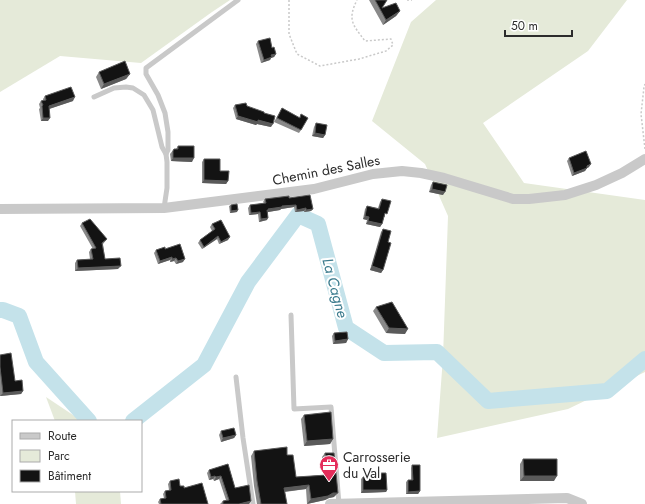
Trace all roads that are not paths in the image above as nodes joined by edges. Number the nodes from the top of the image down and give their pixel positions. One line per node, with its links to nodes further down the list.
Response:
1 (238, 0): 3 (lane)
2 (94, 97): 3 (lane)
3 (166, 154): 5 (lane)
4 (645, 159): 5 (street, Chemin des Salles)
5 (164, 208): 6 (street, Chemin des Salles)
6 (0, 209)
7 (291, 315): 11 (lane)
8 (236, 377): 9 (lane)
9 (253, 504)
10 (330, 504): 11 (street)
11 (339, 504): 12 (street)
12 (582, 504)

